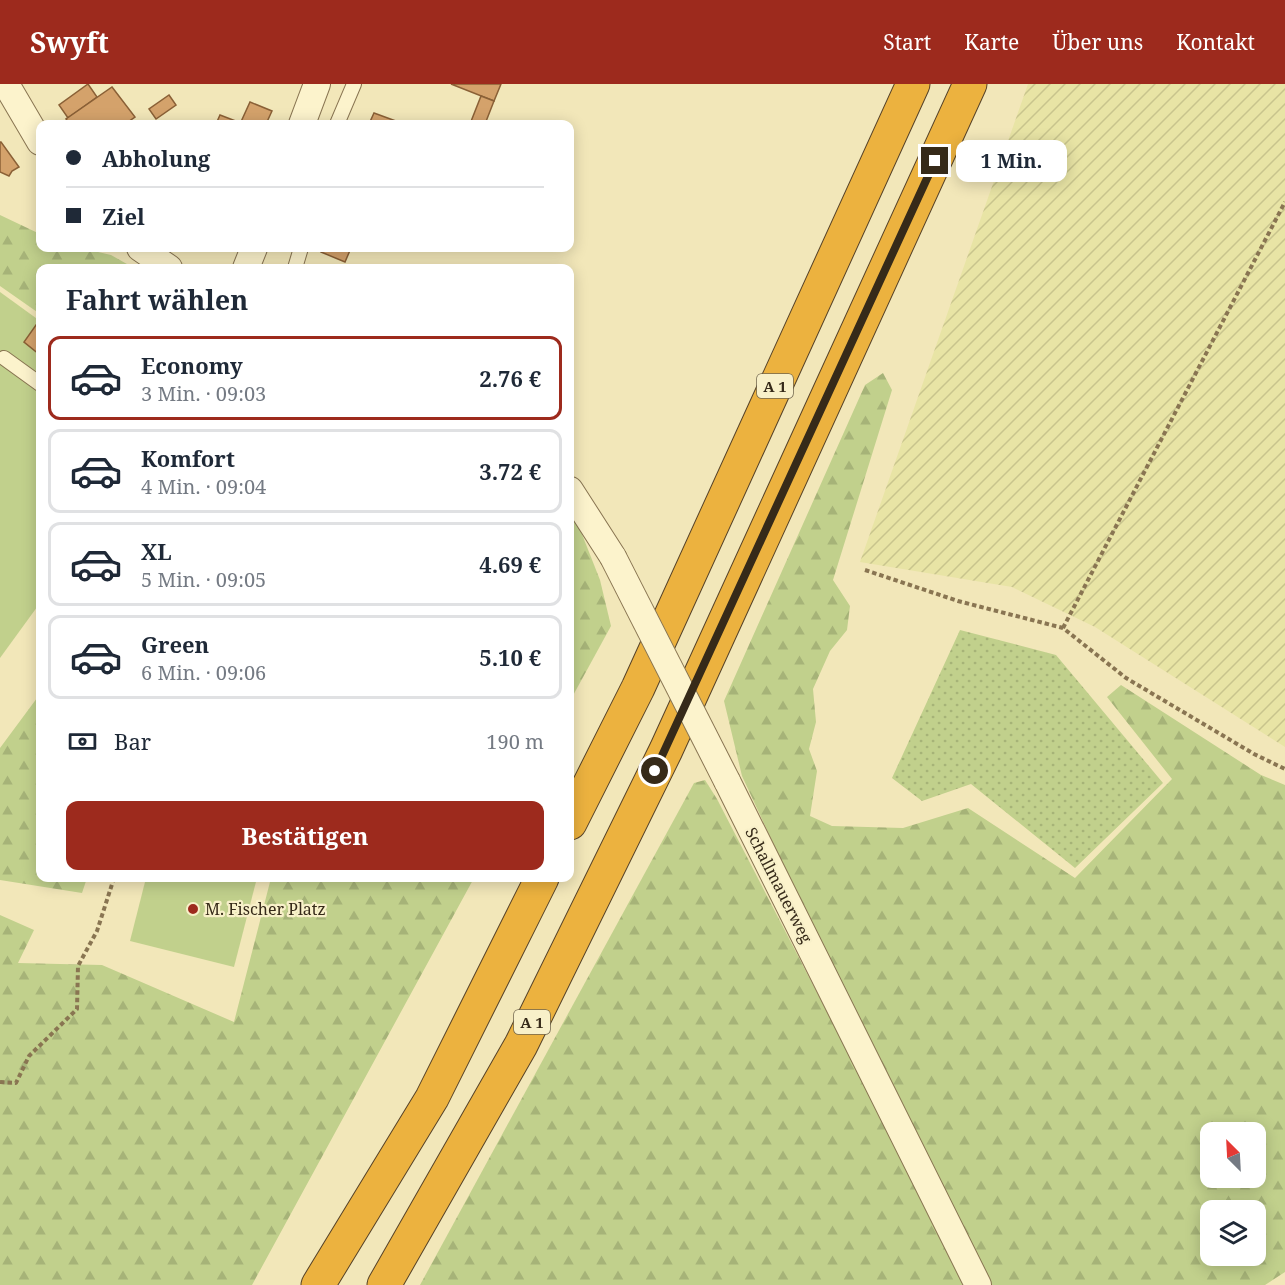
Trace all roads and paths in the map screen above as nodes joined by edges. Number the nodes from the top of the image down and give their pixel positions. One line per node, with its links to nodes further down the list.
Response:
1 (6, 84): 8 (street)
2 (317, 84): 6 (street)
3 (354, 84): 7 (lane)
4 (913, 84): 18 (highway, A 1)
5 (970, 84): 23 (highway, A 1)
6 (304, 120)
7 (339, 120)
8 (36, 135)
9 (1285, 202): 16 (path)
10 (147, 252): 11 (street)
11 (163, 264)
12 (4, 358): 13 (lane)
13 (36, 381)
14 (574, 496): 24 (street, Schallmauerweg, bridge)
15 (865, 570): 16 (path)
16 (1063, 628): 17 (path)
17 (1285, 769)
18 (574, 815)
19 (113, 882): 21 (path)
20 (541, 882): 22 (highway)
21 (0, 1082)
22 (318, 1285)
23 (384, 1285)
24 (978, 1285)

